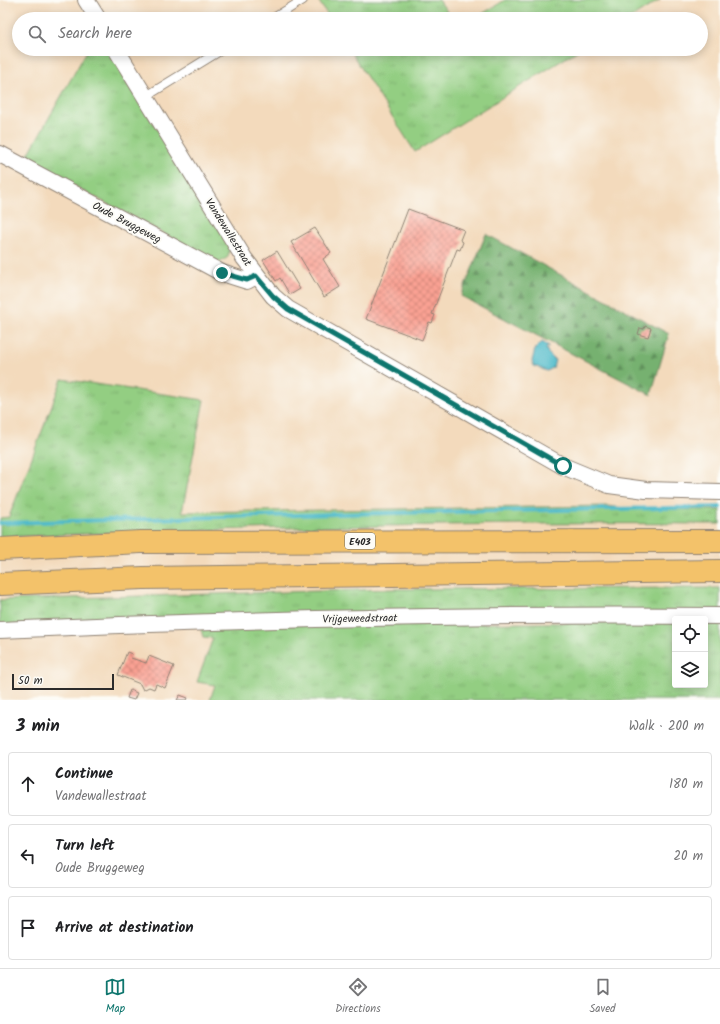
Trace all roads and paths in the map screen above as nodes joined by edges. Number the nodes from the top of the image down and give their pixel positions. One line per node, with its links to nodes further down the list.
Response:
1 (86, 0): 3 (street)
2 (303, 0): 4 (lane)
3 (94, 12)
4 (283, 12)
5 (120, 56): 7 (street, Vandewallestraat)
6 (212, 56): 7 (lane)
7 (145, 97): 9 (street, Vandewallestraat)
8 (0, 154): 9 (street, Oude Bruggeweg)
9 (256, 276): 10 (street, Vandewallestraat)
10 (720, 492)
11 (720, 541): 12 (highway, E403)
12 (0, 549)
13 (720, 571): 14 (highway)
14 (0, 584)
15 (720, 616): 16 (street, Vrijgeweedstraat)
16 (0, 630)

